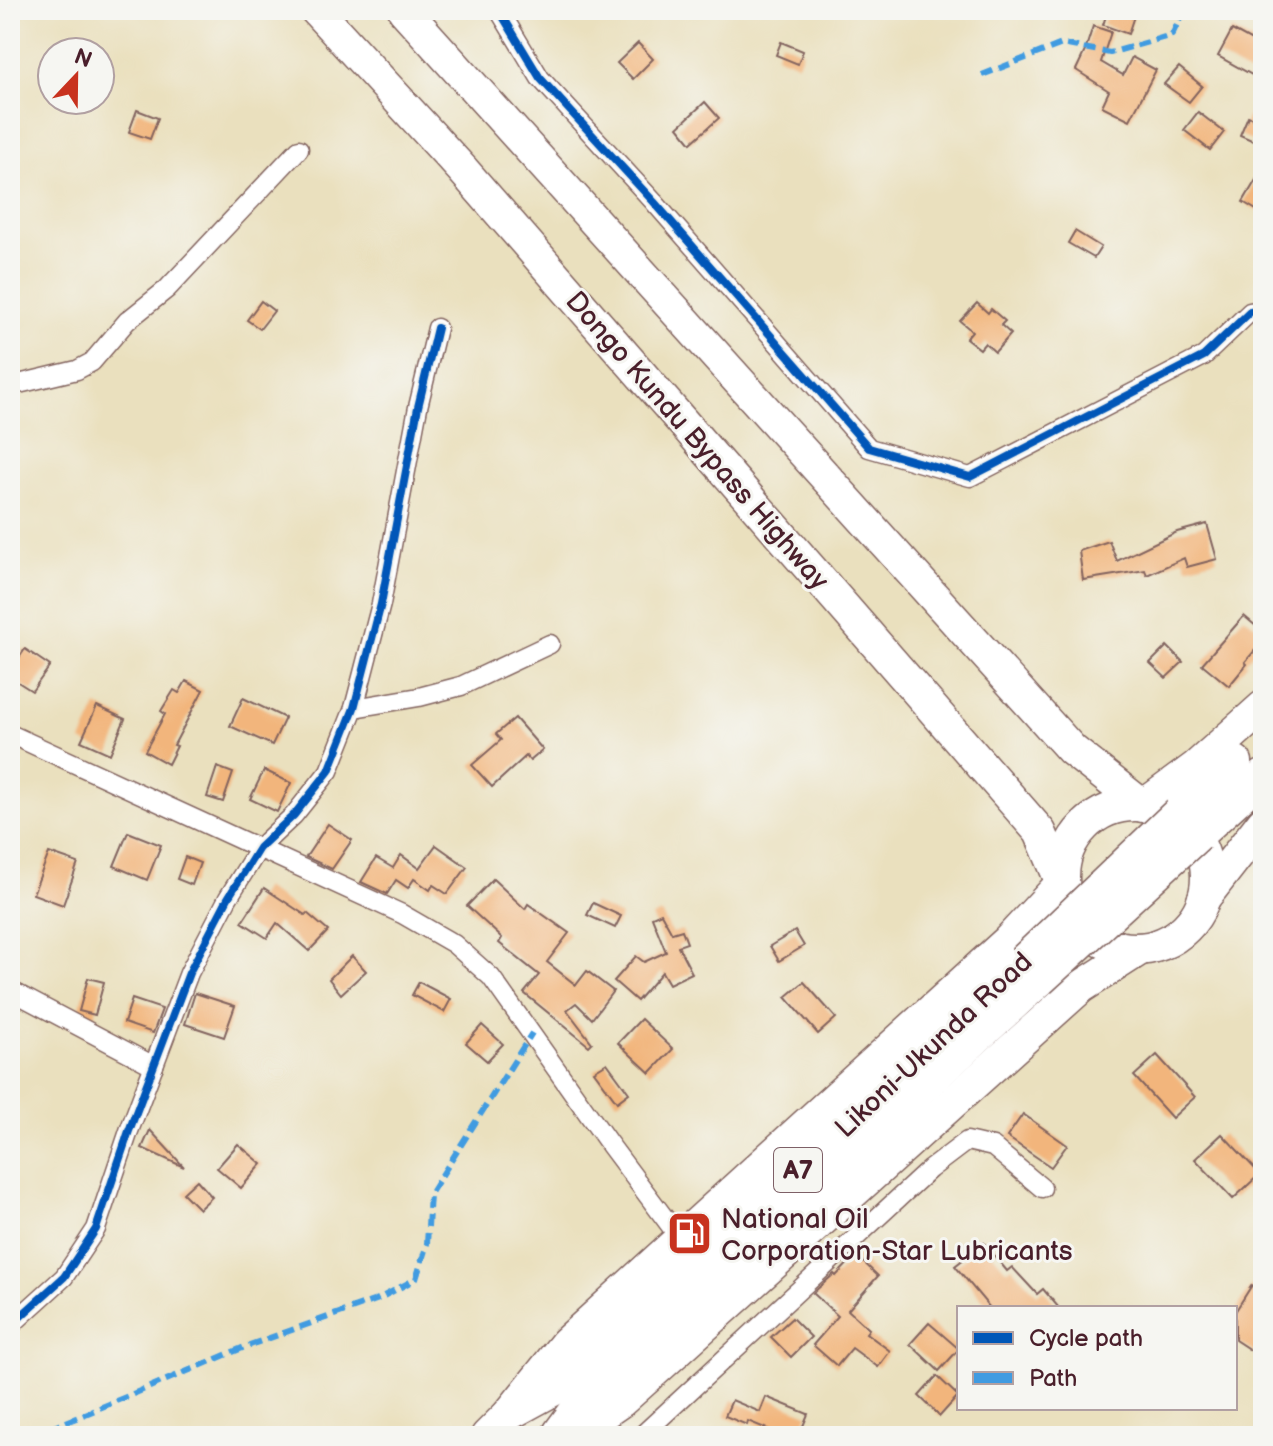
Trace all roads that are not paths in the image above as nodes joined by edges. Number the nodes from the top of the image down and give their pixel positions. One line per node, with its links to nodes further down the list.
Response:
1 (316, 10): 17 (highway, Dongo Kundu Bypass Highway)
2 (404, 10): 14 (highway)
3 (499, 10): 5 (street)
4 (299, 149): 7 (street)
5 (1263, 310)
6 (437, 328): 10 (street)
7 (10, 386)
8 (550, 644): 10 (street)
9 (1263, 707): 14 (highway)
10 (354, 708): 16 (street)
11 (10, 734): 16 (street)
12 (1263, 737): 25 (highway, Likoni-Ukunda Road / A7, bridge)
13 (1263, 776): 25 (highway, Likoni-Ukunda Road / A7, bridge)
14 (1143, 806): 17 (highway); 18 (highway)
15 (1263, 822): 18 (highway)
16 (259, 848): 21 (street); 23 (street)
17 (1062, 883): 19 (highway); 23 (highway)
18 (1204, 898): 19 (highway)
19 (1140, 949): 28 (highway)
20 (10, 990): 21 (street)
21 (154, 1066): 24 (street)
22 (1042, 1188): 29 (street)
23 (681, 1240): 26 (highway)
24 (10, 1326)
25 (580, 1387): 26 (highway, Likoni-Ukunda Road / A7); 27 (highway, Likoni-Ukunda Road / A7)
26 (498, 1425)
27 (557, 1436)
28 (570, 1436)
29 (641, 1436)

